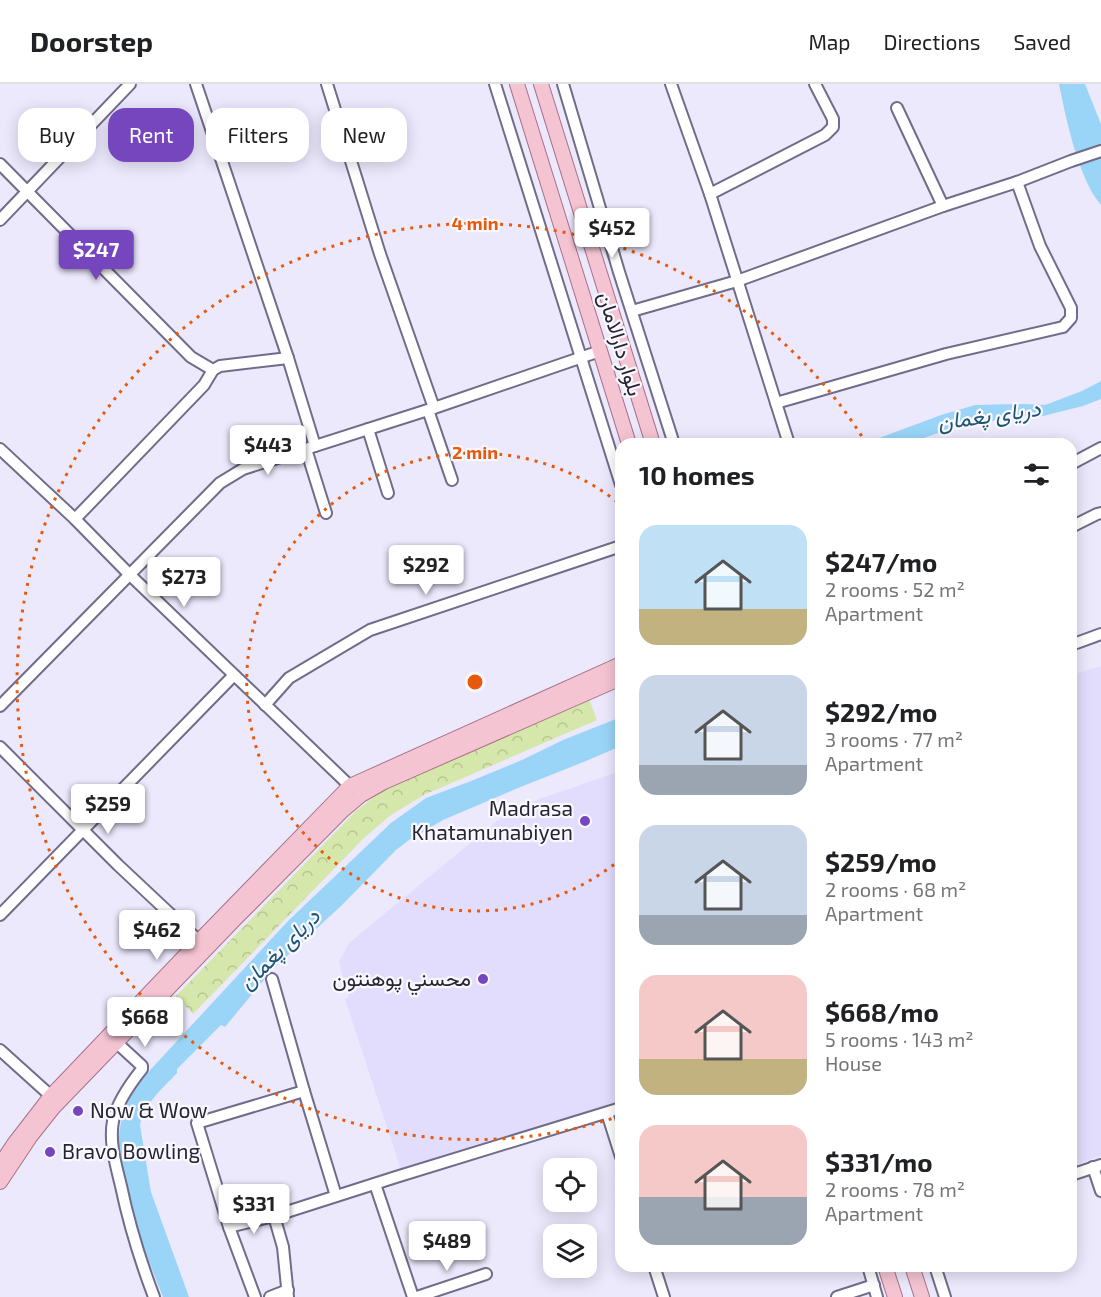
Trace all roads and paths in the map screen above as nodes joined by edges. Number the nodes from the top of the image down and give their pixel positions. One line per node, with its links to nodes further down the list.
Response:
1 (130, 84): 14 (street)
2 (196, 84): 21 (street)
3 (327, 84): 25 (street)
4 (495, 84): 22 (street)
5 (517, 84): 20 (main road, بلوار دارالامان)
6 (541, 84): 28 (main road, بلوار دارالامان)
7 (563, 84): 19 (street)
8 (671, 84): 15 (street)
9 (815, 84): 15 (street)
10 (897, 108): 16 (street)
11 (1101, 151): 13 (street)
12 (0, 164): 14 (street)
13 (1017, 182): 16 (street); 24 (street)
14 (27, 192): 17 (street); 23 (street)
15 (710, 194): 18 (street)
16 (943, 207): 18 (street)
17 (0, 220)
18 (737, 281): 19 (street); 24 (street)
19 (632, 311): 29 (street)
20 (600, 351): 22 (street); 27 (main road, بلوار دارالامان)
21 (288, 358): 23 (street); 31 (street)
22 (582, 358): 25 (street); 36 (street)
23 (213, 370): 41 (street)
24 (776, 403): 30 (street)
25 (431, 409): 26 (street); 37 (street)
26 (368, 429): 31 (street); 38 (street)
27 (627, 438)
28 (651, 438)
29 (672, 438)
30 (787, 438)
31 (310, 447): 39 (street); 44 (street)
32 (1101, 448): 34 (street)
33 (4, 453): 35 (street); 41 (street)
34 (1077, 461)
35 (0, 465)
36 (615, 465)
37 (452, 480)
38 (388, 493)
39 (326, 513)
40 (1101, 513): 42 (street)
41 (75, 519): 44 (street)
42 (1077, 523)
43 (615, 548): 50 (street)
44 (129, 574): 48 (street); 51 (street)
45 (1101, 634): 46 (street)
46 (1077, 643)
47 (615, 667): 53 (main road)
48 (234, 675): 50 (street); 54 (street)
49 (615, 681): 58 (main road)
50 (265, 705): 53 (street)
51 (0, 706)
52 (0, 747): 54 (street)
53 (350, 786): 56 (main road)
54 (83, 831): 55 (street); 56 (street)
55 (0, 915)
56 (199, 941): 58 (main road)
57 (272, 979): 61 (street)
58 (166, 983): 59 (main road); 62 (main road)
59 (117, 1043): 69 (main road); 83 (street)
60 (0, 1050): 62 (street)
61 (304, 1091): 72 (street); 74 (street)
62 (51, 1096): 66 (main road)
63 (615, 1110): 64 (street)
64 (607, 1113): 65 (street); 70 (street)
65 (615, 1138)
66 (0, 1165)
67 (1097, 1166): 68 (street); 71 (street)
68 (1077, 1173)
69 (0, 1182)
70 (375, 1184): 72 (street); 86 (street)
71 (1101, 1191)
72 (336, 1196): 73 (street)
73 (274, 1216): 74 (street); 82 (street)
74 (229, 1227): 84 (street)
75 (656, 1272): 87 (street)
76 (870, 1272): 81 (street)
77 (887, 1272): 90 (main road)
78 (914, 1272): 91 (main road)
79 (937, 1272): 92 (street)
80 (486, 1274): 86 (street)
81 (874, 1286): 88 (street); 89 (street)
82 (288, 1294): 85 (street)
83 (154, 1297)
84 (255, 1297)
85 (270, 1297)
86 (415, 1297)
87 (664, 1297)
88 (837, 1297)
89 (877, 1297)
90 (895, 1297)
91 (922, 1297)
92 (945, 1297)

